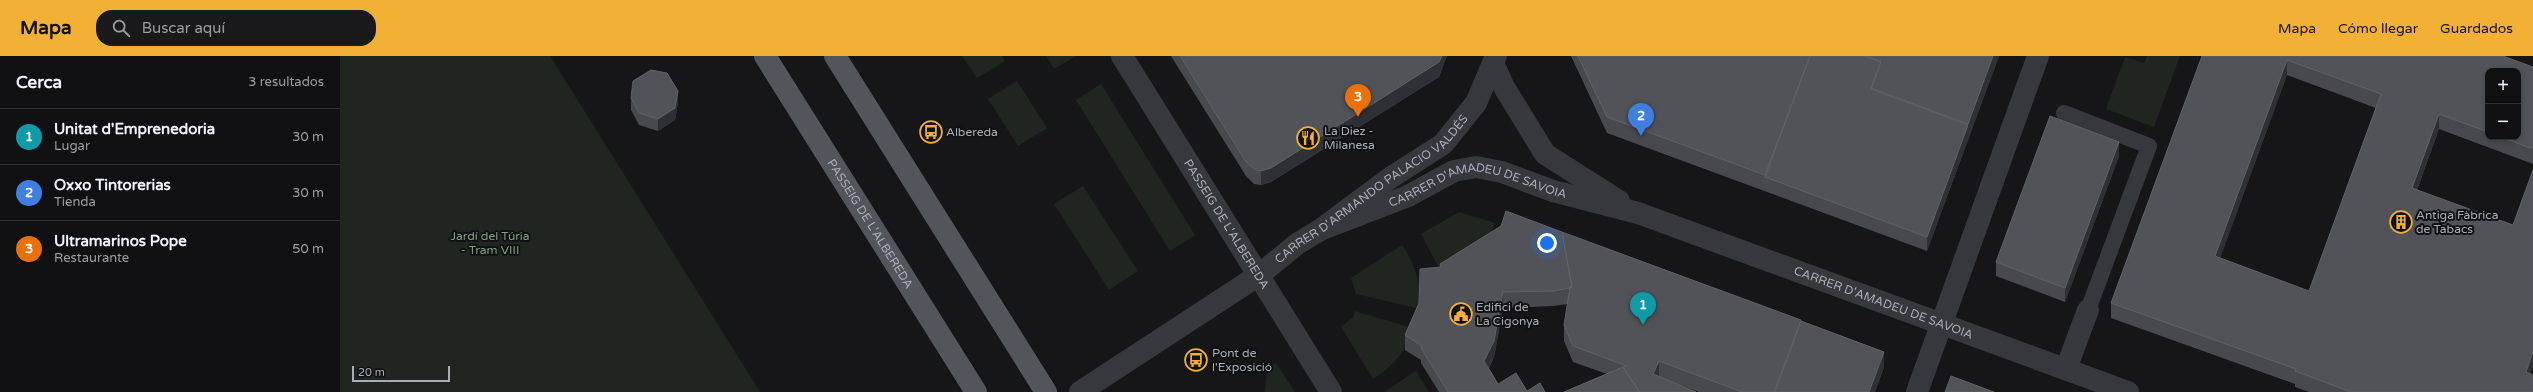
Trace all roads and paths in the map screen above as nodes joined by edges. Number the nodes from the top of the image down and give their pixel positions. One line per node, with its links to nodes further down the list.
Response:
1 (765, 56): 13 (main road, PASSEIG DE L'ALBEREDA)
2 (835, 56): 14 (main road)
3 (1122, 56): 9 (street, PASSEIG DE L'ALBEREDA)
4 (2038, 56): 11 (street)
5 (1495, 59): 7 (street, CARRER D'AMADEU DE SAVOIA); 8 (street, CARRER D'ARMANDO PALACIO VALDÉS)
6 (2064, 113): 10 (lane)
7 (1638, 213): 8 (street, CARRER D'AMADEU DE SAVOIA); 11 (street, CARRER D'AMADEU DE SAVOIA)
8 (1320, 230): 9 (street, CARRER D'ARMANDO PALACIO VALDÉS)
9 (1259, 275): 15 (street, CARRER D'ARMANDO PALACIO VALDÉS); 16 (street, PASSEIG DE L'ALBEREDA)
10 (2088, 310): 12 (street)
11 (1941, 324): 12 (street, CARRER D'AMADEU DE SAVOIA); 17 (street)
12 (2066, 369): 18 (street, CARRER D'AMADEU DE SAVOIA)
13 (976, 392)
14 (1046, 392)
15 (1080, 392)
16 (1331, 392)
17 (1917, 392)
18 (2128, 392)

